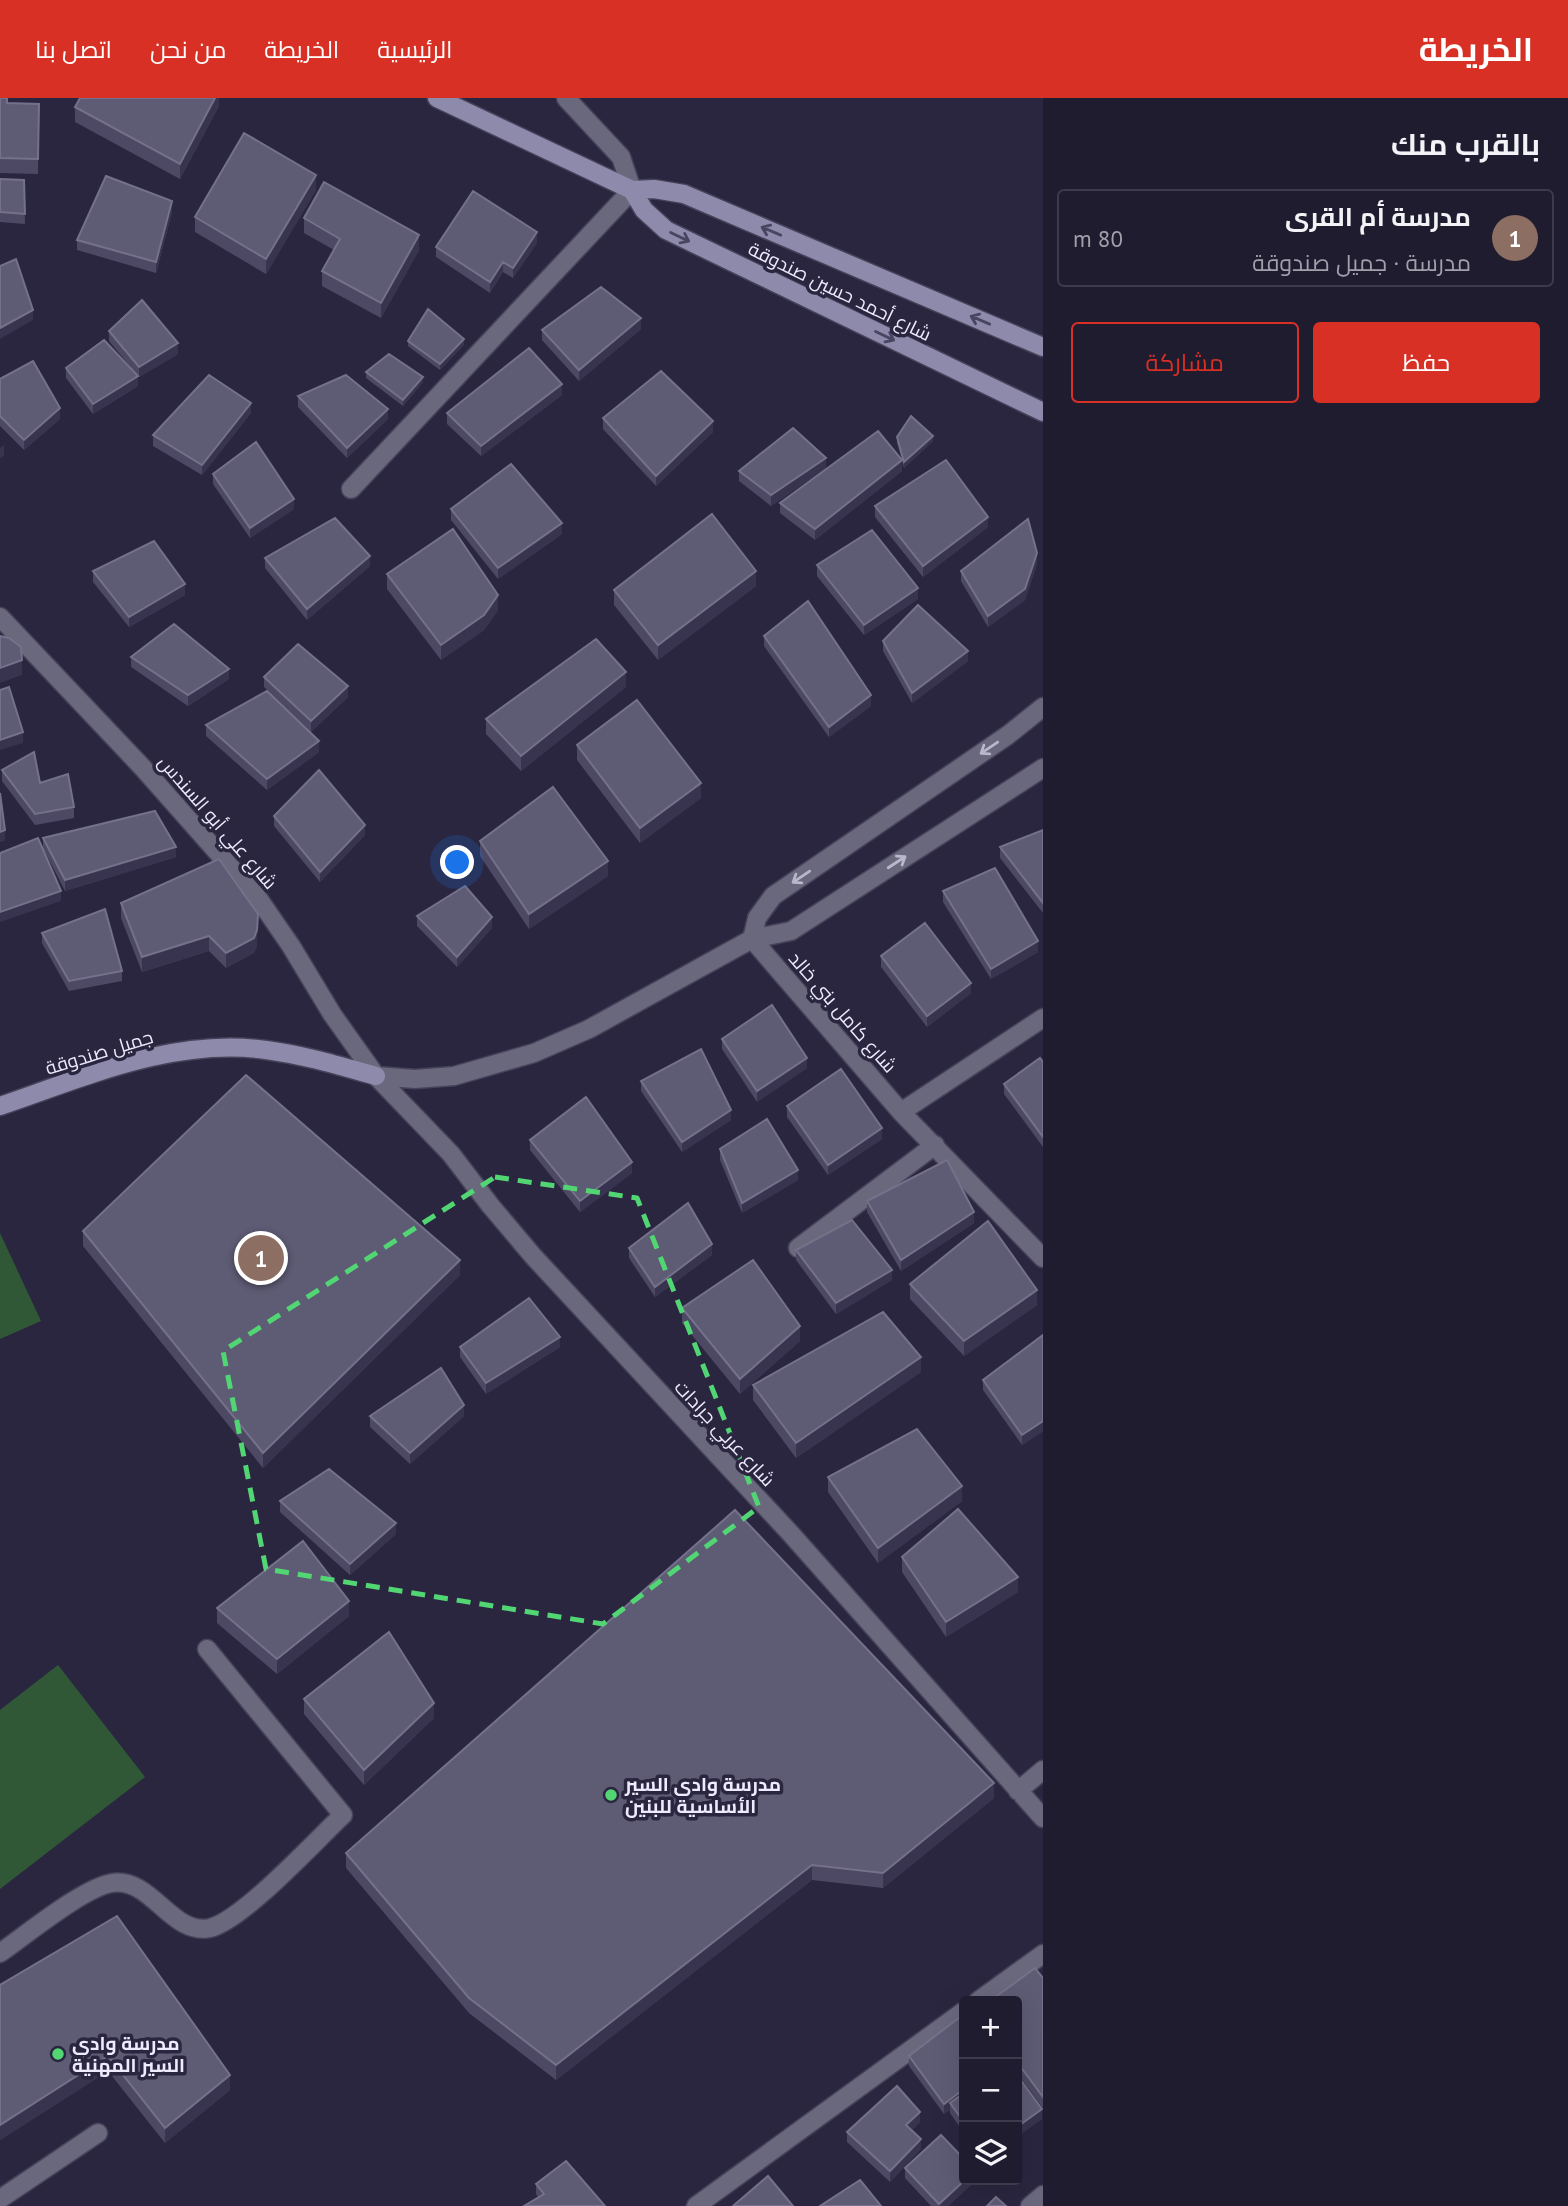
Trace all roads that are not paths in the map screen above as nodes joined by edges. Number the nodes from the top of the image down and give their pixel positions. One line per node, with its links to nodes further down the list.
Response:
1 (437, 98): 3 (main road, شارع أحمد حسين صندوقة)
2 (566, 98): 3 (street)
3 (632, 190): 4 (main road, شارع أحمد حسين صندوقة, one-way to 3); 5 (main road, شارع أحمد حسين صندوقة, one-way to 5); 6 (street)
4 (1043, 347)
5 (1043, 412)
6 (351, 489)
7 (0, 617): 12 (street, شارع علي أبو السندس)
8 (1043, 707): 10 (street, one-way to 10)
9 (1043, 768): 10 (street, one-way to 9)
10 (752, 939): 12 (street); 14 (street, شارع كامل بني خالد)
11 (1043, 1018): 14 (street)
12 (376, 1076): 13 (main road, جميل صندوقة); 20 (street, شارع عربي جرادات)
13 (0, 1106)
14 (901, 1112): 15 (street, شارع كامل بني خالد)
15 (935, 1145): 16 (street); 17 (street, شارع كامل بني خالد)
16 (798, 1248)
17 (1043, 1258)
18 (207, 1649): 22 (street)
19 (1043, 1770): 20 (street)
20 (1018, 1791): 21 (street, شارع عربي جرادات)
21 (1043, 1818)
22 (0, 1953)
23 (1043, 1954): 24 (street)
24 (985, 1996)
25 (959, 2015): 29 (street)
26 (98, 2133): 28 (street)
27 (1043, 2195): 30 (street)
28 (0, 2199)
29 (696, 2206)
30 (1030, 2206)

